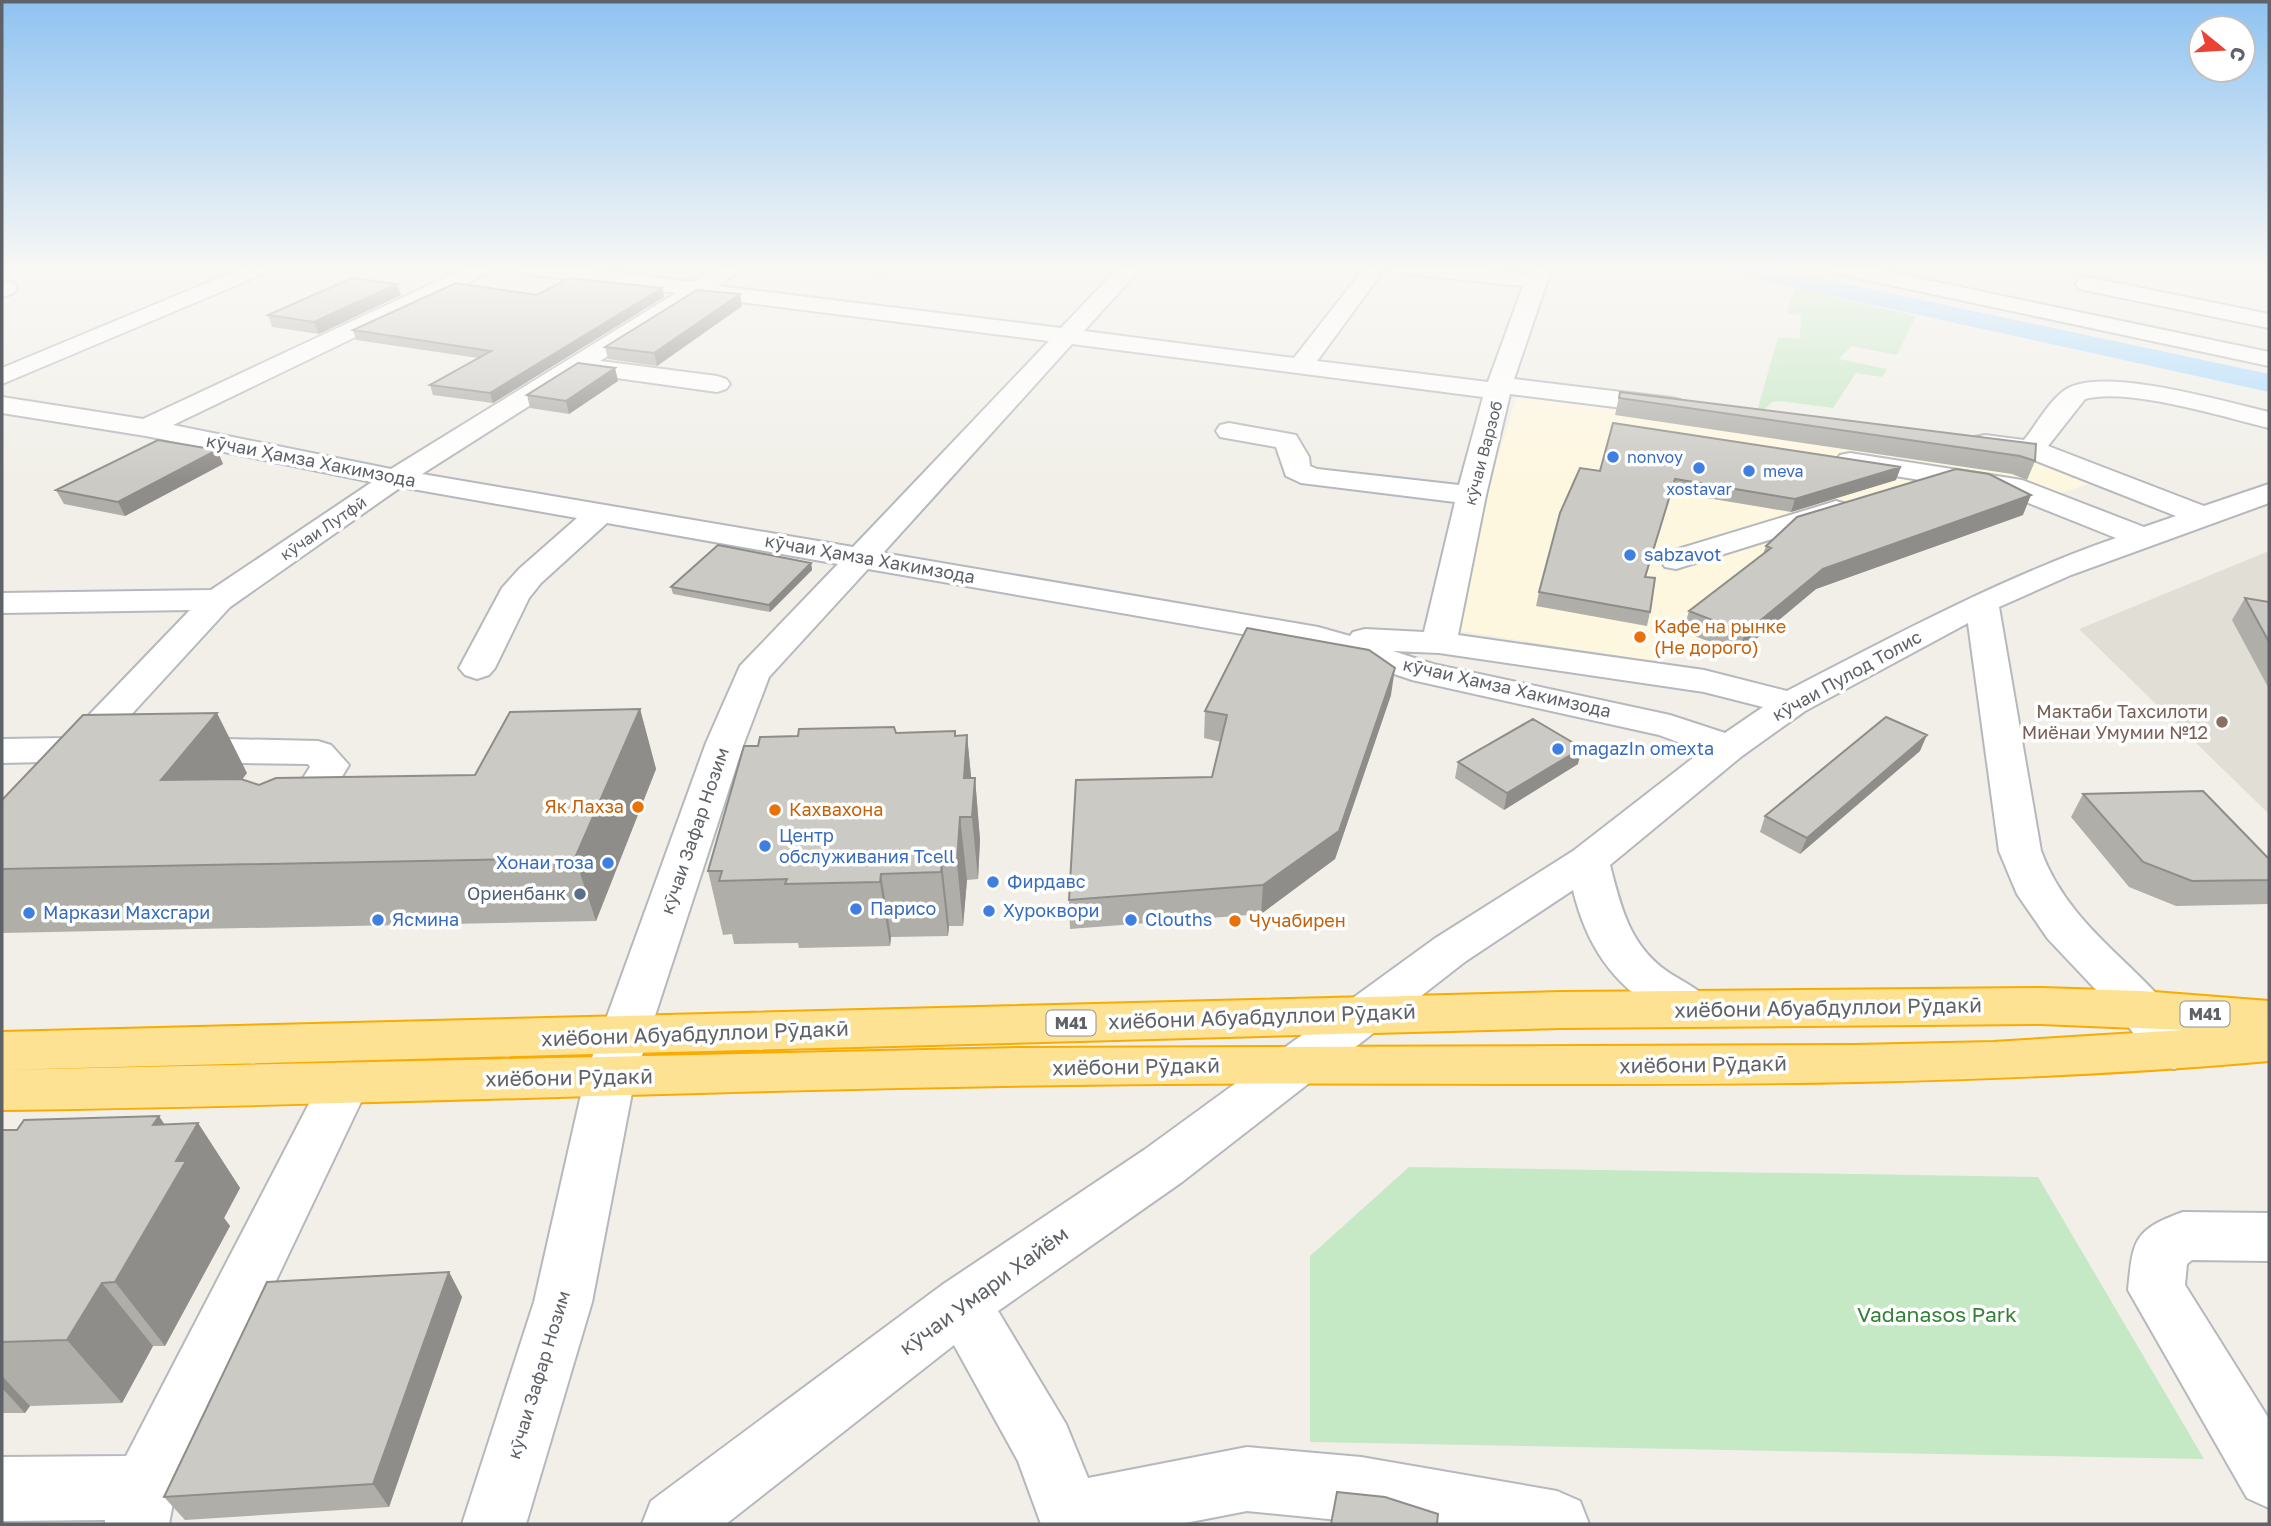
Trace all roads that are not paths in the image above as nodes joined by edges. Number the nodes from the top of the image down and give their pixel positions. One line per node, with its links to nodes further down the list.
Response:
1 (94, 338): 12 (street)
2 (335, 338): 18 (street)
3 (618, 338): 10 (street, кӯчаи Лутфӣ)
4 (1065, 338): 30 (street, кӯчаи Зафар Нозим)
5 (1085, 338): 11 (street)
6 (1322, 338): 11 (street)
7 (1516, 338): 14 (street, кӯчаи Варзоб)
8 (2171, 338): 9 (street)
9 (2269, 359)
10 (576, 365): 13 (street); 24 (street, кӯчаи Лутфӣ)
11 (1301, 365): 14 (street)
12 (2, 377)
13 (717, 384)
14 (1499, 388): 16 (street); 26 (street, кӯчаи Варзоб)
15 (2, 405): 18 (street, кӯчаи Ҳамза Хакимзода)
16 (1690, 408)
17 (2269, 420): 21 (street)
18 (146, 428): 24 (street, кӯчаи Ҳамза Хакимзода)
19 (1229, 431): 26 (street)
20 (1963, 440): 21 (street)
21 (2031, 449): 28 (street)
22 (1828, 458): 23 (street)
23 (1949, 476): 29 (street); 31 (street)
24 (396, 478): 27 (street, кӯчаи Ҳамза Хакимзода); 32 (street, кӯчаи Лутфӣ)
25 (2269, 493): 28 (street, кӯчаи Пулод Толис)
26 (1471, 495): 36 (street, кӯчаи Варзоб)
27 (601, 513): 30 (street, кӯчаи Ҳамза Хакимзода); 37 (street)
28 (2204, 517): 29 (street, кӯчаи Пулод Толис)
29 (2144, 538): 34 (street, кӯчаи Пулод Толис)
30 (862, 557): 35 (street, кӯчаи Ҳамза Хакимзода); 52 (street, кӯчаи Зафар Нозим)
31 (1676, 560)
32 (218, 600): 33 (street); 40 (street, кӯчаи Лутфӣ)
33 (2, 603)
34 (1982, 603): 38 (street, кӯчаи Пулод Толис); 46 (street)
35 (1318, 637): 36 (street); 39 (street, кӯчаи Ҳамза Хакимзода)
36 (1439, 643): 38 (street)
37 (477, 668)
38 (1792, 703): 39 (street, кӯчаи Пулод Толис)
39 (1729, 748): 44 (street, кӯчаи Пулод Толис)
40 (81, 749): 41 (street); 42 (street, кӯчаи Лутфӣ); 43 (street)
41 (2, 751)
42 (2, 830)
43 (289, 831)
44 (1588, 861): 45 (street); 47 (street, кӯчаи Пулод Толис)
45 (1691, 1009): 46 (highway, хиёбони Абуабдуллои Рӯдакӣ / M41); 47 (highway, хиёбони Абуабдуллои Рӯдакӣ / M41)
46 (2141, 1009): 48 (highway, хиёбони Абуабдуллои Рӯдакӣ / M41); 51 (street)
47 (1366, 1013): 52 (highway, хиёбони Абуабдуллои Рӯдакӣ / M41); 53 (street, кӯчаи Умари Хайём)
48 (2269, 1019)
49 (2269, 1042): 51 (highway, хиёбони Рӯдакӣ)
50 (2, 1051): 52 (highway, хиёбони Абуабдуллои Рӯдакӣ / M41)
51 (2174, 1051): 53 (highway, хиёбони Рӯдакӣ)
52 (617, 1056): 53 (highway, хиёбони Рӯдакӣ); 54 (highway, хиёбони Рӯдакӣ); 62 (street, кӯчаи Зафар Нозим)
53 (1299, 1065): 57 (street, кӯчаи Умари Хайём)
54 (345, 1083): 55 (highway, хиёбони Рӯдакӣ); 60 (street)
55 (2, 1090)
56 (2269, 1237): 58 (street)
57 (962, 1304): 61 (street); 63 (street, кӯчаи Умари Хайём)
58 (2269, 1476)
59 (2, 1489): 60 (street)
60 (140, 1506)
61 (1071, 1519): 64 (street)
62 (494, 1524)
63 (674, 1524)
64 (1558, 1524)

